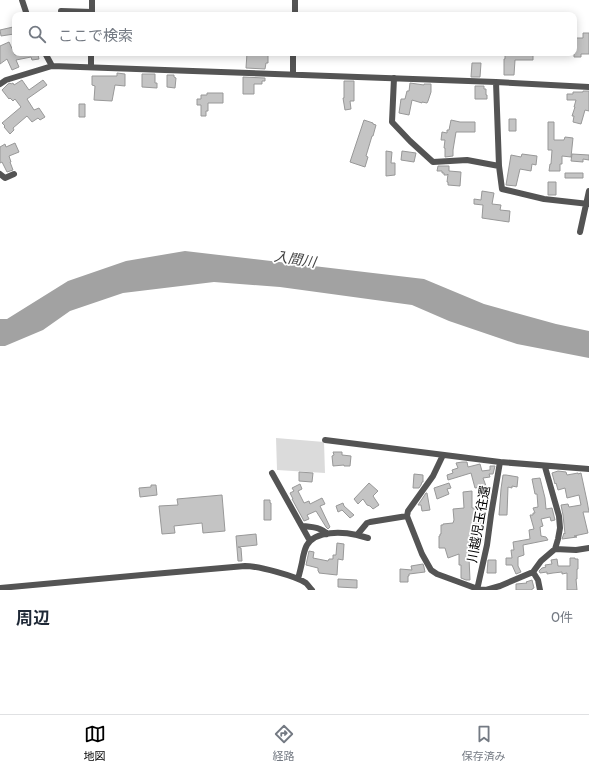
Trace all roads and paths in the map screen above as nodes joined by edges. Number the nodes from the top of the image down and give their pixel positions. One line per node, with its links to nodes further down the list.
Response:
1 (22, 0): 5 (street)
2 (92, 0): 7 (street)
3 (295, 0): 8 (street)
4 (60, 11): 6 (street)
5 (26, 12)
6 (76, 12)
7 (92, 12)
8 (295, 12)
9 (47, 56): 12 (street)
10 (91, 56): 13 (street)
11 (294, 56): 14 (street)
12 (52, 66): 13 (street); 17 (street)
13 (91, 67): 14 (street)
14 (293, 74): 15 (street)
15 (394, 78): 16 (street); 19 (street)
16 (496, 82): 18 (street); 19 (street)
17 (0, 84)
18 (589, 87)
19 (499, 166): 23 (street)
20 (0, 174): 21 (street)
21 (14, 174)
22 (589, 191): 23 (street)
23 (588, 204): 24 (street)
24 (580, 232)
25 (325, 440): 26 (street)
26 (443, 455): 27 (street); 31 (street)
27 (500, 462): 28 (street); 43 (street, 川越児玉往還)
28 (545, 466): 29 (street); 38 (street)
29 (589, 469)
30 (272, 473): 32 (street)
31 (407, 516): 34 (street); 43 (street)
32 (302, 526): 33 (street); 36 (street)
33 (327, 534): 34 (street); 36 (street)
34 (357, 535): 35 (street)
35 (368, 538)
36 (310, 541): 40 (street)
37 (589, 548): 38 (street)
38 (555, 549): 39 (street)
39 (533, 572): 43 (street); 44 (street)
40 (298, 578): 41 (street); 42 (street)
41 (0, 588)
42 (312, 590)
43 (478, 590)
44 (540, 590)

